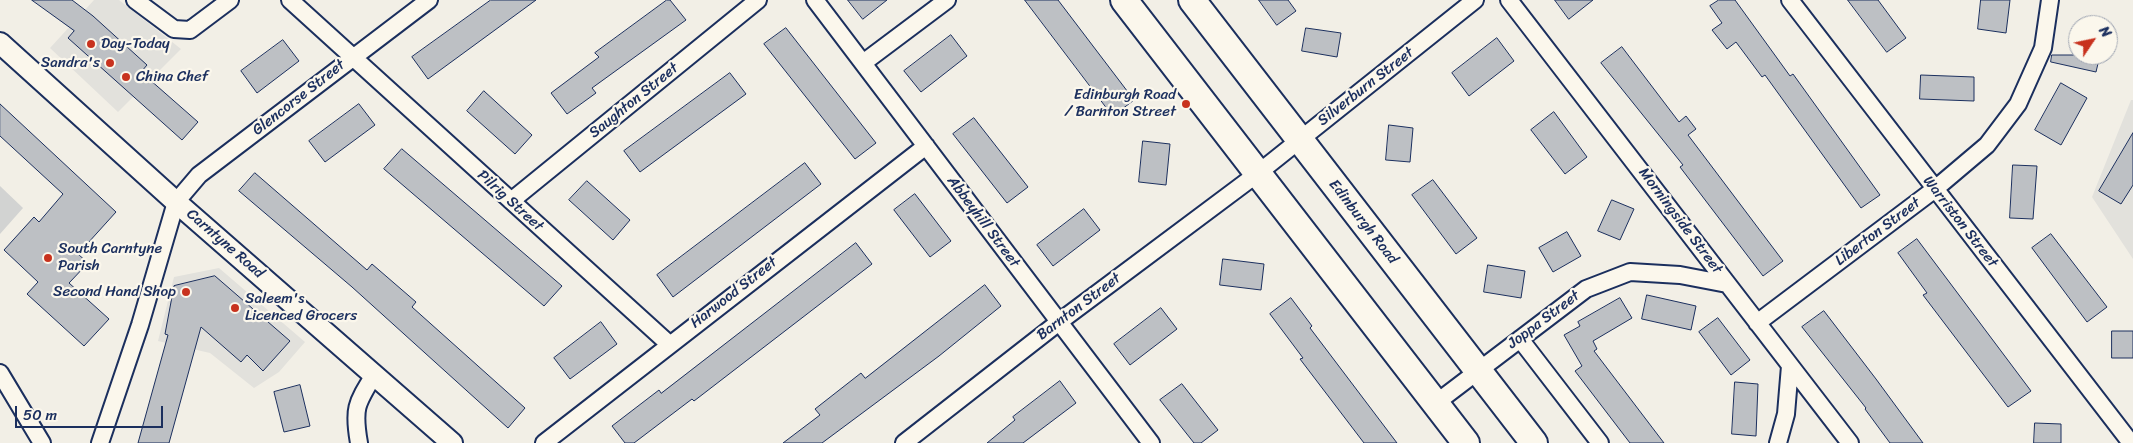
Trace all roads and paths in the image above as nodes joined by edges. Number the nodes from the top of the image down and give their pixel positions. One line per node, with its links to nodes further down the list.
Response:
1 (135, 0): 2 (street)
2 (230, 0)
3 (290, 0): 15 (street, Pilrig Street)
4 (428, 0): 15 (street, Glencorse Street)
5 (758, 0): 21 (street, Saughton Street)
6 (815, 0): 16 (street, Abbeyhill Street)
7 (947, 0): 16 (street)
8 (1124, 0): 19 (main road)
9 (1192, 0): 17 (main road, Edinburgh Road)
10 (1475, 0): 17 (street, Silverburn Street)
11 (1509, 0): 23 (street, Morningside Street)
12 (1790, 0): 20 (street, Warriston Street)
13 (2050, 0): 20 (street, Liberton Street)
14 (0, 43): 22 (street, Carntyne Road)
15 (352, 57): 21 (street, Pilrig Street); 22 (street, Glencorse Street)
16 (863, 64): 18 (street, Abbeyhill Street)
17 (1299, 140): 19 (street, Silverburn Street); 29 (main road, Edinburgh Road)
18 (926, 146): 24 (street, Abbeyhill Street); 27 (street, Harwood Street)
19 (1257, 174): 24 (street, Barnton Street); 32 (main road)
20 (1934, 189): 25 (street, Liberton Street); 45 (street, Warriston Street)
21 (511, 201): 27 (street, Pilrig Street)
22 (176, 202): 31 (street, Carntyne Road); 34 (street)
23 (1727, 284): 25 (street, Morningside Street); 26 (street, Joppa Street)
24 (1059, 322): 38 (street, Barnton Street); 39 (street, Abbeyhill Street)
25 (1757, 322): 28 (street, Morningside Street)
26 (1520, 339): 29 (street, Joppa Street); 42 (street)
27 (668, 344): 37 (street, Harwood Street)
28 (1790, 366): 43 (street); 44 (street, Morningside Street)
29 (1478, 370): 32 (street, Joppa Street); 41 (main road, Edinburgh Road)
30 (0, 373): 33 (street)
31 (374, 376): 35 (street); 36 (street, Carntyne Road)
32 (1436, 403): 40 (main road)
33 (42, 443)
34 (100, 443)
35 (360, 443)
36 (452, 443)
37 (544, 443)
38 (904, 443)
39 (1151, 443)
40 (1466, 443)
41 (1534, 443)
42 (1600, 443)
43 (1778, 443)
44 (1850, 443)
45 (2131, 443)

